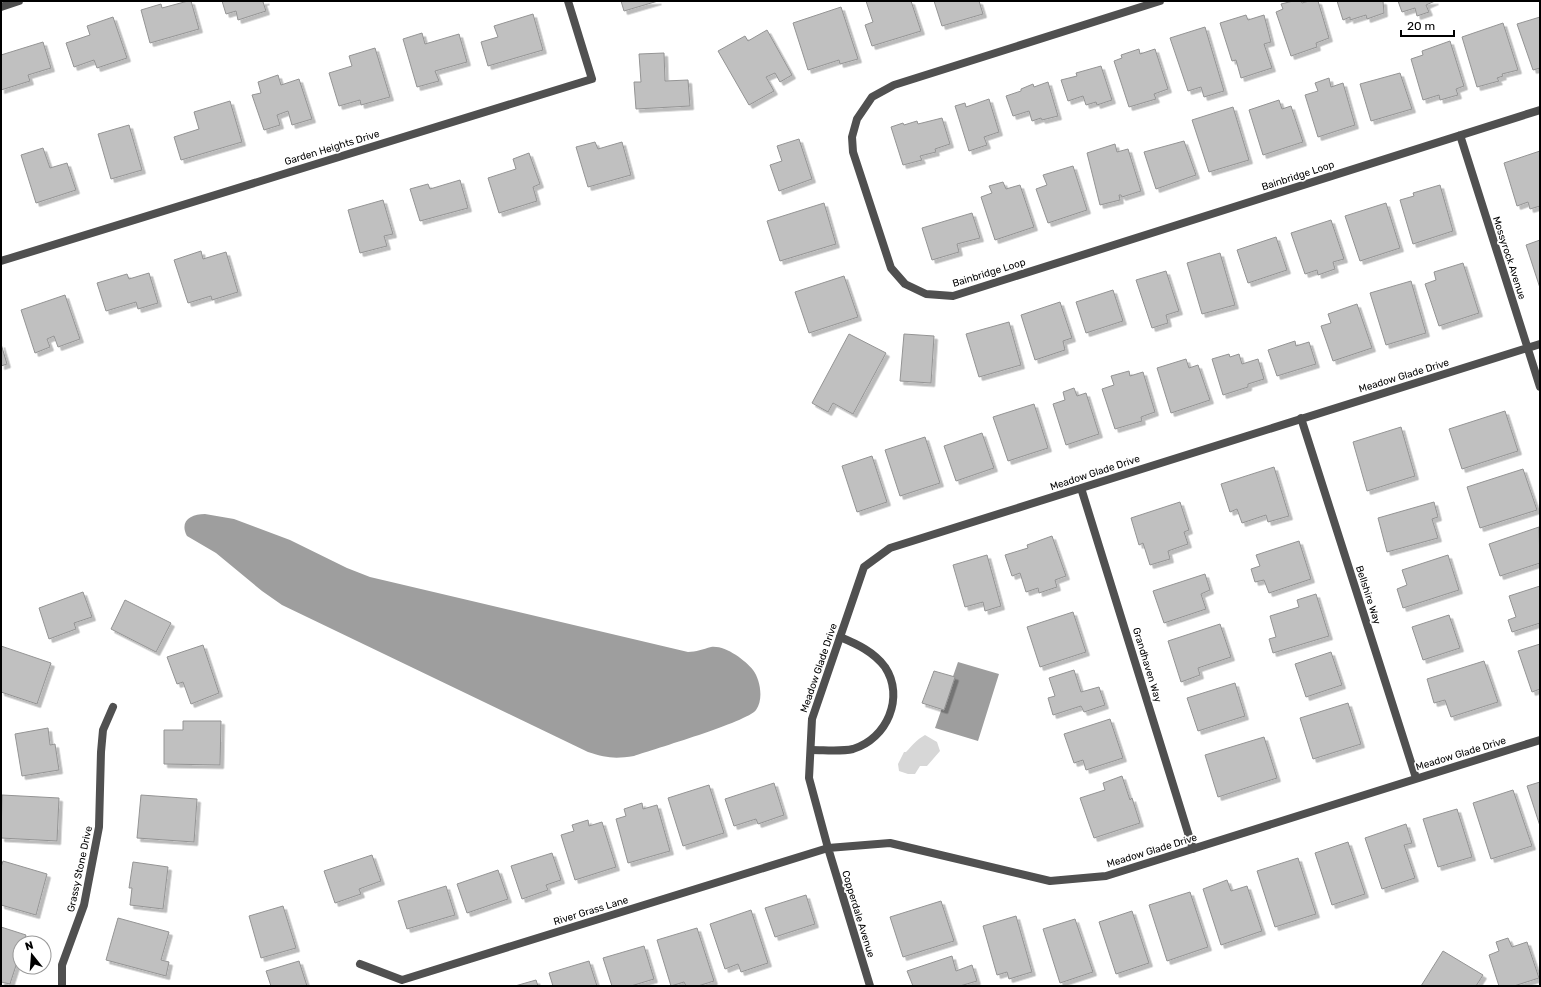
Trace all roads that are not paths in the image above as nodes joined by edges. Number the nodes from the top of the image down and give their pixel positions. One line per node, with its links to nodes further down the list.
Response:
1 (19, 1): 4 (street)
2 (568, 1): 7 (street, Garden Heights Drive)
3 (1160, 1): 6 (street, Bainbridge Loop)
4 (1, 6)
5 (1540, 110): 6 (street, Bainbridge Loop)
6 (1460, 135): 9 (street, Mossyrock Avenue)
7 (1, 261)
8 (1540, 344): 9 (street, Meadow Glade Drive)
9 (1528, 347): 10 (street, Mossyrock Avenue); 11 (street, Meadow Glade Drive)
10 (1540, 387)
11 (1302, 418): 12 (street, Meadow Glade Drive); 17 (street, Bellshire Way)
12 (1081, 488): 13 (street, Meadow Glade Drive); 19 (street, Grandhaven Way)
13 (840, 637): 16 (street, Meadow Glade Drive); 16 (street)
14 (113, 706): 21 (street, Grassy Stone Drive)
15 (1540, 740): 17 (street, Meadow Glade Drive)
16 (811, 750): 18 (street, Meadow Glade Drive)
17 (1416, 778): 19 (street, Meadow Glade Drive)
18 (828, 848): 19 (street, Meadow Glade Drive); 20 (street, River Grass Lane); 22 (street, Copperdale Avenue)
19 (1193, 849)
20 (360, 964)
21 (62, 986)
22 (870, 986)

